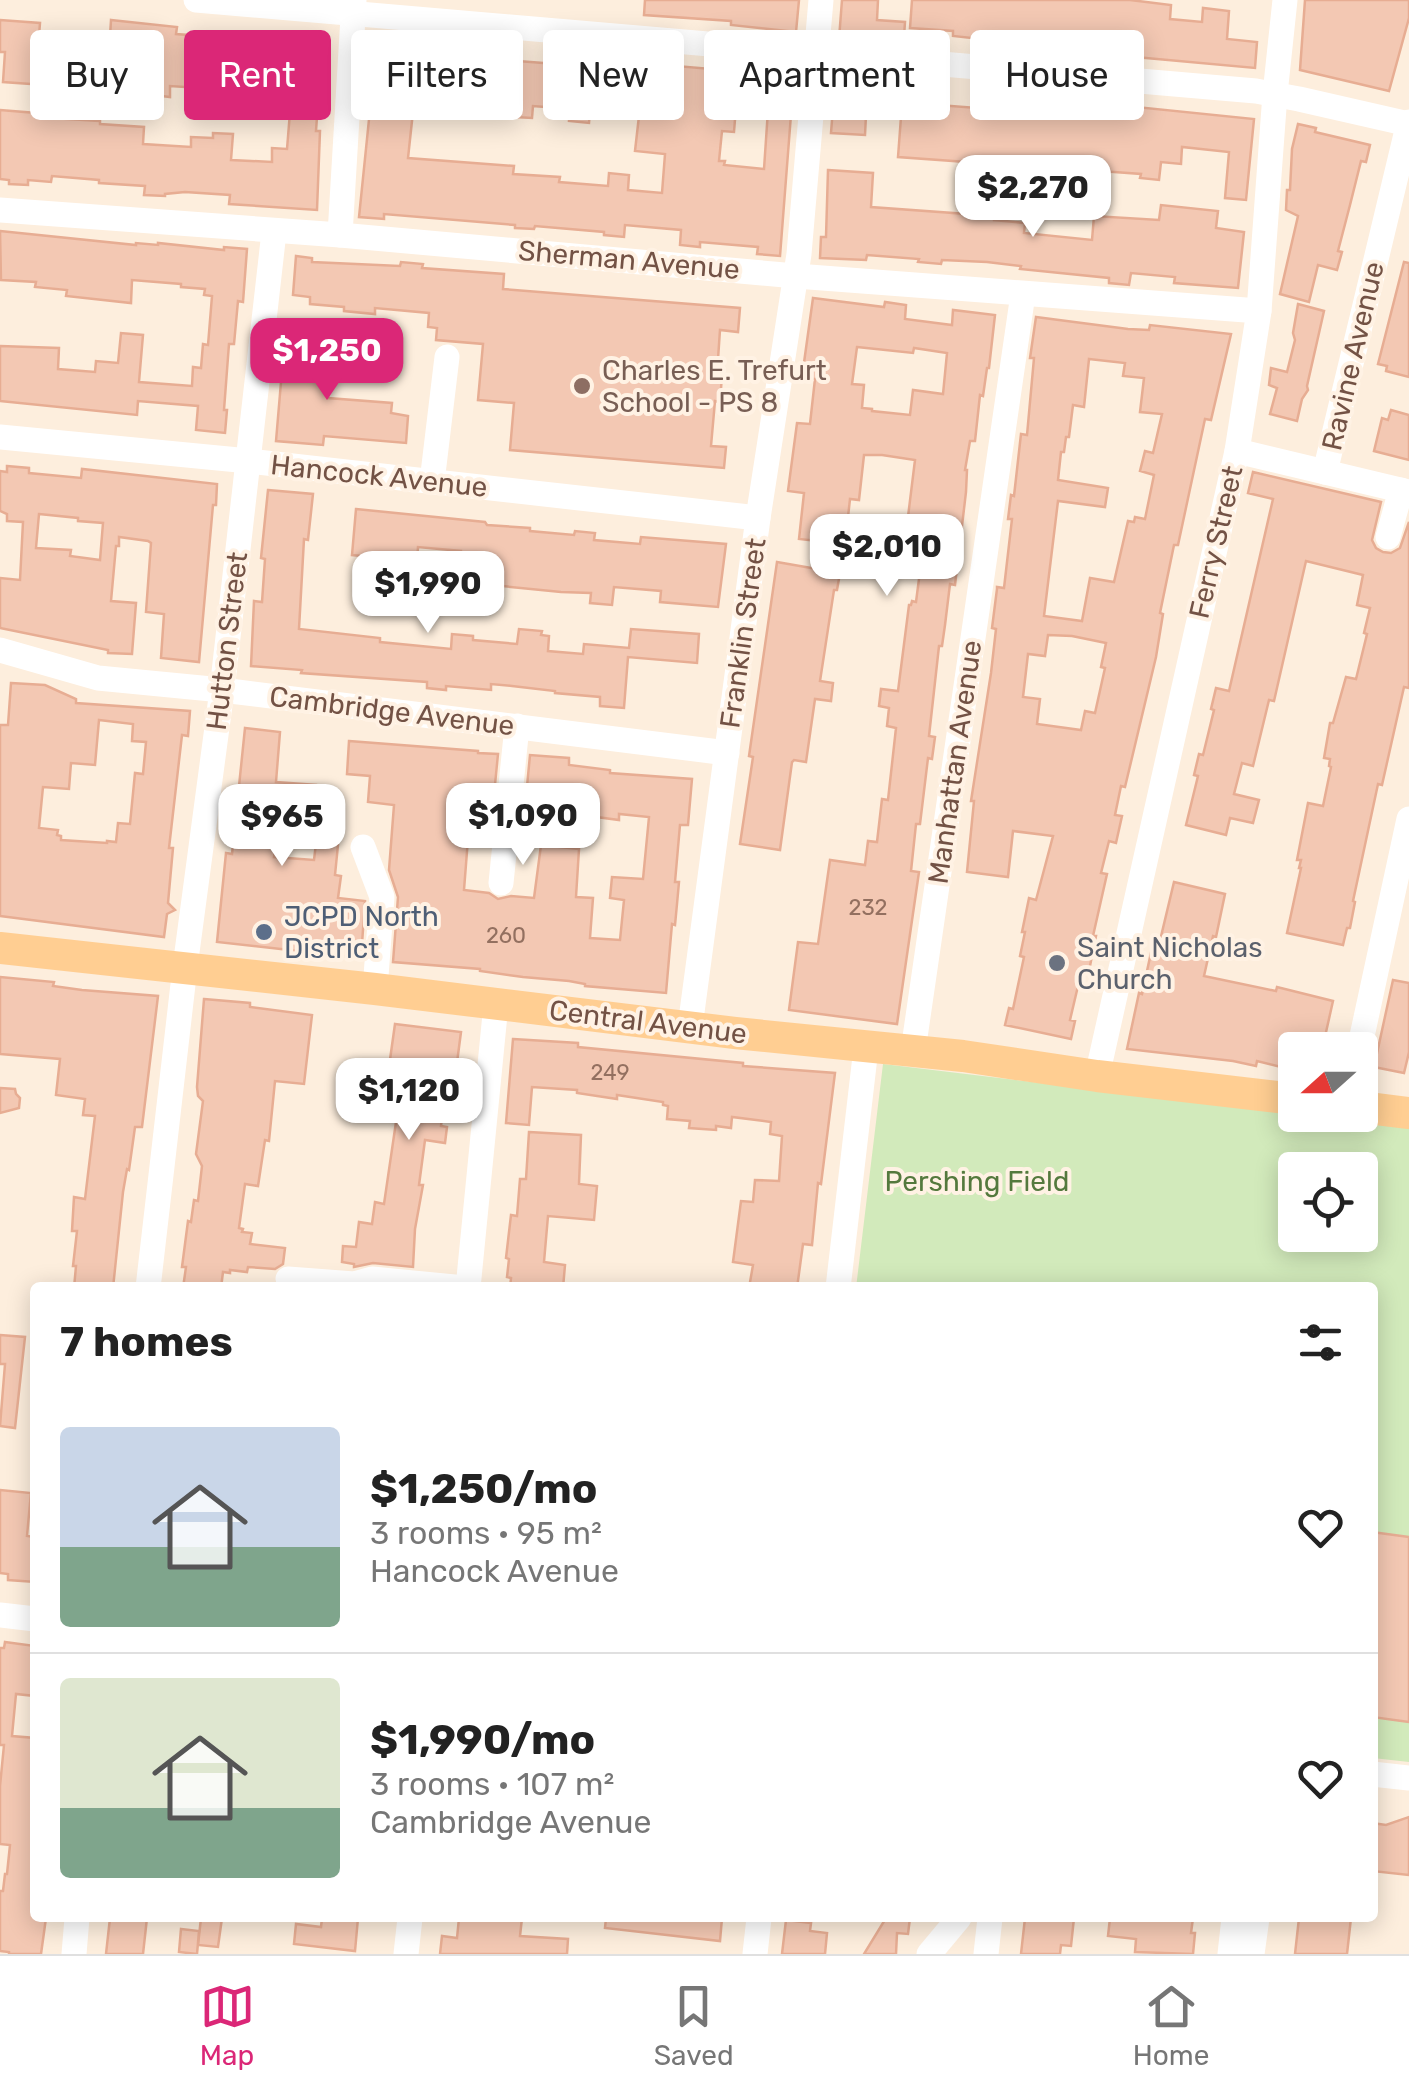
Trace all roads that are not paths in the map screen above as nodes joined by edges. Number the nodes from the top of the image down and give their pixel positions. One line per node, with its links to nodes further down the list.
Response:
1 (196, 0): 4 (street)
2 (821, 0): 5 (street, Franklin Street)
3 (1285, 0): 8 (street, Ferry Street)
4 (354, 6): 6 (street); 13 (street)
5 (819, 30)
6 (704, 42)
7 (950, 66): 8 (street)
8 (1275, 94): 10 (street); 16 (street, Ferry Street)
9 (811, 120): 14 (street, Franklin Street)
10 (1409, 124): 21 (street, Ravine Avenue)
11 (0, 210): 12 (street, Sherman Avenue)
12 (274, 232): 13 (street, Sherman Avenue); 20 (street, Hutton Street)
13 (340, 236): 14 (street, Sherman Avenue)
14 (796, 276): 15 (street, Sherman Avenue); 24 (street, Franklin Street)
15 (1023, 294): 16 (street, Sherman Avenue); 41 (street, Manhattan Avenue)
16 (1259, 311): 19 (street, Ferry Street)
17 (447, 357): 22 (street)
18 (0, 437): 20 (street, Hancock Avenue)
19 (1236, 451): 21 (street); 42 (street, Ferry Street)
20 (248, 461): 22 (street, Hancock Avenue); 27 (street, Hutton Street)
21 (1325, 472): 23 (street)
22 (432, 482): 24 (street, Hancock Avenue)
23 (1405, 491): 25 (street)
24 (758, 518): 29 (street, Franklin Street)
25 (1388, 537)
26 (0, 650): 27 (street, Cambridge Avenue)
27 (222, 690): 28 (street, Cambridge Avenue); 35 (street, Hutton Street)
28 (517, 726): 29 (street, Cambridge Avenue); 33 (street)
29 (727, 753): 38 (street, Franklin Street)
30 (1409, 819): 32 (street)
31 (363, 847): 36 (street)
32 (1404, 863): 39 (street)
33 (502, 883)
34 (0, 948): 35 (main road, Central Avenue)
35 (185, 967): 36 (main road, Central Avenue); 47 (street, Hutton Street)
36 (374, 989): 37 (main road, Central Avenue)
37 (496, 1004): 38 (main road, Central Avenue); 51 (street)
38 (690, 1027): 40 (main road, Central Avenue)
39 (1364, 1032)
40 (866, 1048): 41 (main road, Central Avenue); 52 (street)
41 (913, 1051): 42 (main road, Central Avenue)
42 (1096, 1076): 43 (main road, Central Avenue)
43 (1278, 1097)
44 (1378, 1109): 45 (main road)
45 (1409, 1113)
46 (290, 1272): 48 (street)
47 (149, 1282)
48 (343, 1282)
49 (361, 1282): 50 (street)
50 (404, 1282)
51 (468, 1282)
52 (839, 1282)
53 (0, 1615): 54 (street)
54 (30, 1619)
55 (1378, 1775): 56 (street)
56 (1409, 1778)
57 (78, 1922): 64 (street)
58 (410, 1922): 65 (street)
59 (759, 1922): 66 (street)
60 (956, 1922): 67 (street)
61 (990, 1922): 68 (street)
62 (1234, 1922): 69 (street)
63 (1256, 1922): 70 (street)
64 (74, 1954)
65 (406, 1954)
66 (755, 1954)
67 (929, 1954)
68 (986, 1954)
69 (1230, 1954)
70 (1252, 1954)

